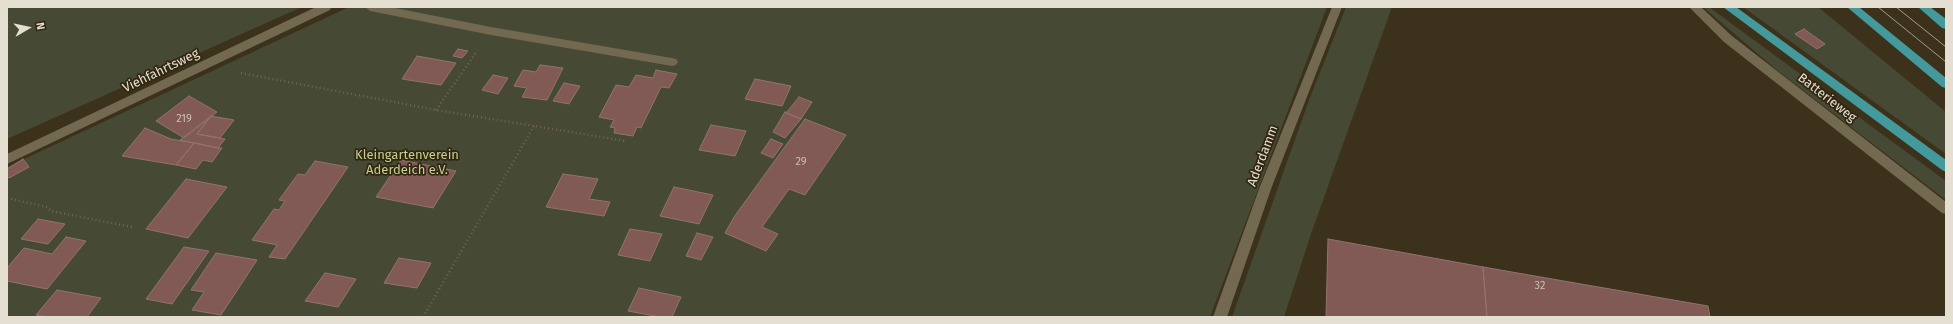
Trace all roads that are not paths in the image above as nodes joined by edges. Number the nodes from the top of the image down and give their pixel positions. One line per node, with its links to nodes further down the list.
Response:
1 (326, 7): 11 (street, Viehfahrtsweg)
2 (370, 7): 9 (street)
3 (1337, 7): 14 (street, Aderdamm)
4 (1694, 7): 13 (street, Batterieweg)
5 (1728, 7): 12 (main road)
6 (1852, 7): 10 (main road)
7 (1922, 7): 8 (main road)
8 (1946, 26)
9 (672, 62)
10 (1946, 84)
11 (7, 159)
12 (1946, 167)
13 (1946, 209)
14 (1220, 317)

